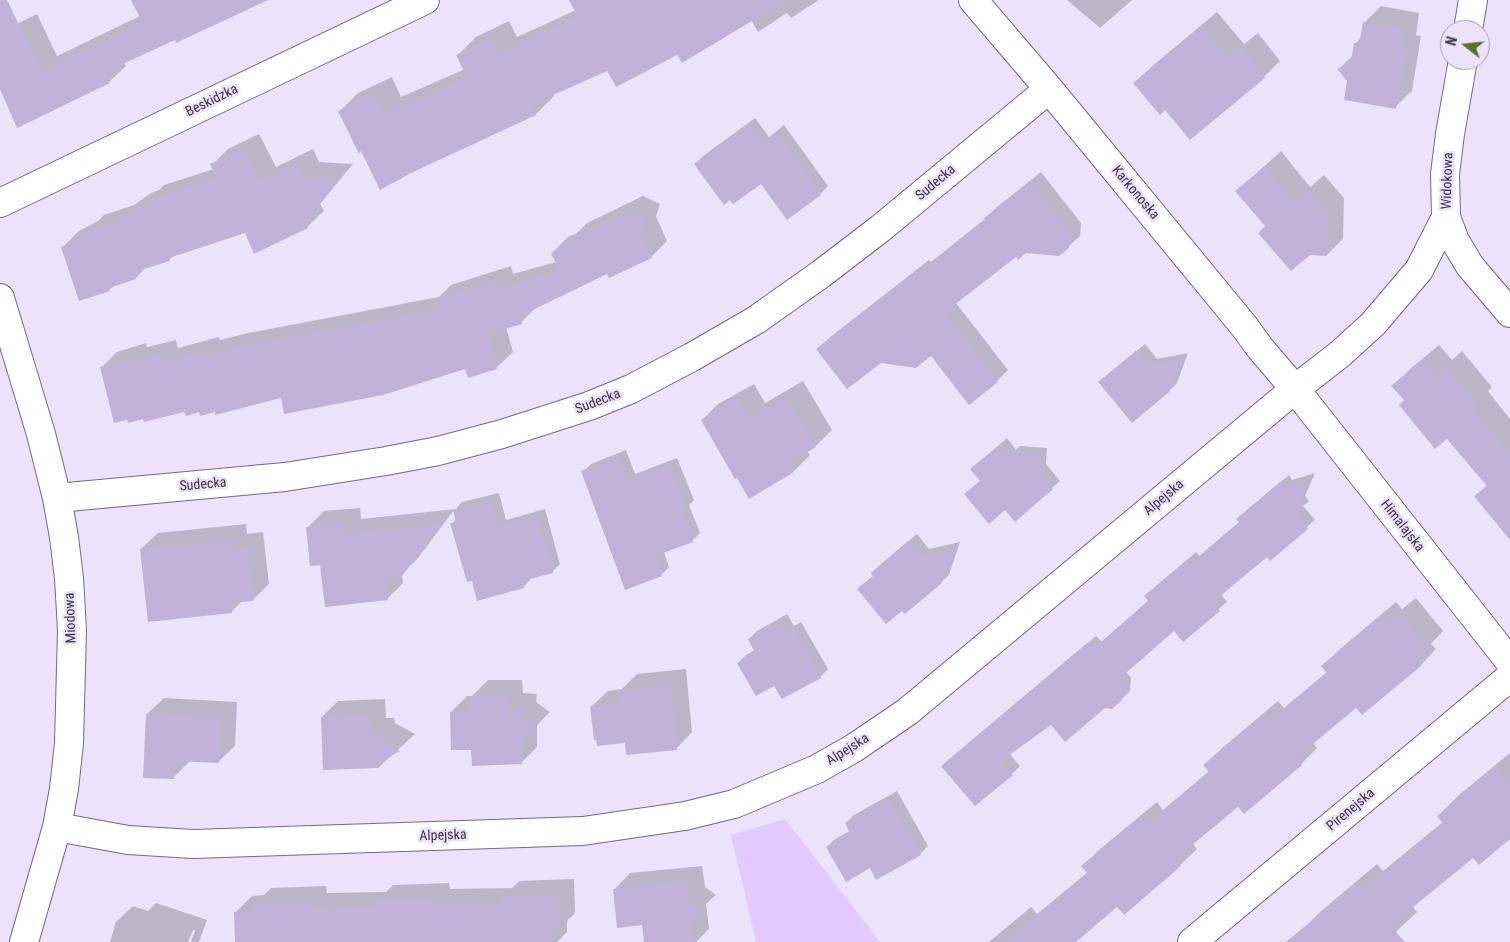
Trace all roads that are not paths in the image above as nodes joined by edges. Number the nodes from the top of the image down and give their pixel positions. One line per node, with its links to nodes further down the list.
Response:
1 (425, 0): 7 (street, Beskidzka)
2 (973, 0): 6 (street, Karkonoska)
3 (1473, 0): 4 (street)
4 (1470, 20)
5 (1461, 70): 8 (street, Widokowa)
6 (1049, 89): 11 (street, Karkonoska); 12 (street, Sudecka)
7 (0, 203)
8 (1446, 217): 10 (street, Widokowa); 11 (street, Alpejska)
9 (0, 298): 12 (street, Miodowa)
10 (1510, 313)
11 (1294, 389): 13 (street, Himalajska); 15 (street, Alpejska)
12 (57, 498): 15 (street, Miodowa)
13 (1510, 662)
14 (1510, 677): 17 (street, Pirenejska)
15 (57, 827): 16 (street, Miodowa)
16 (24, 942)
17 (1192, 942)

